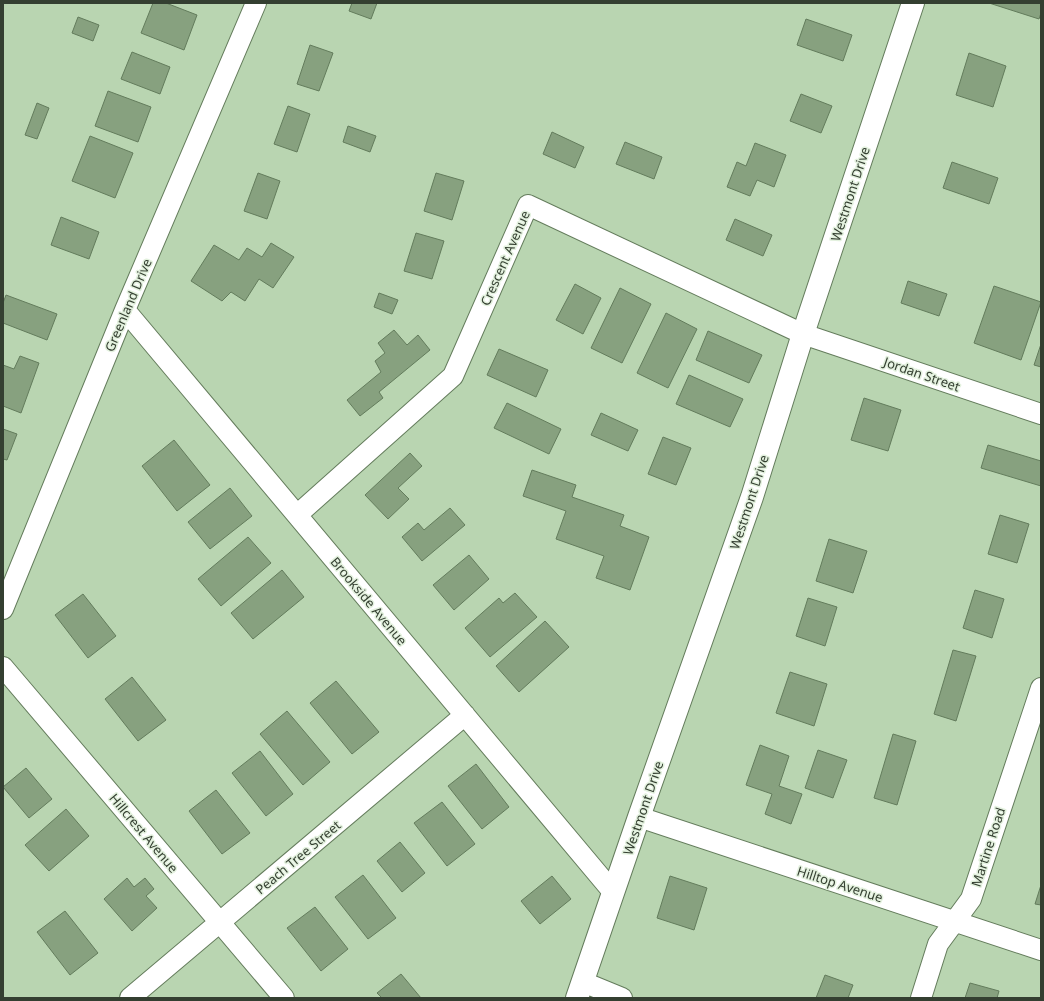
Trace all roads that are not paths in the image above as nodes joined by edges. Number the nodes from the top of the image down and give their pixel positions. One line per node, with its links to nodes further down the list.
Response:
1 (256, 3): 3 (street, Greenland Drive)
2 (914, 3): 4 (street, Westmont Drive)
3 (125, 310): 6 (street, Brookside Avenue); 7 (street, Greenland Drive)
4 (803, 334): 5 (street, Jordan Street); 6 (street, Crescent Avenue); 11 (street, Westmont Drive)
5 (1041, 414)
6 (297, 515): 10 (street, Brookside Avenue)
7 (3, 609)
8 (3, 667): 13 (street, Hillcrest Avenue)
9 (1041, 688): 14 (street, Martine Road)
10 (465, 716): 12 (street, Brookside Avenue); 13 (street, Peach Tree Street)
11 (639, 817): 12 (street, Westmont Drive); 14 (street, Hilltop Avenue)
12 (613, 892): 16 (street, Westmont Drive)
13 (220, 922): 17 (street, Peach Tree Street); 18 (street, Hillcrest Avenue)
14 (955, 922): 15 (street, Hilltop Avenue); 20 (street, Martine Road)
15 (1041, 950)
16 (580, 990): 19 (street)
17 (130, 998)
18 (284, 998)
19 (622, 998)
20 (921, 998)

